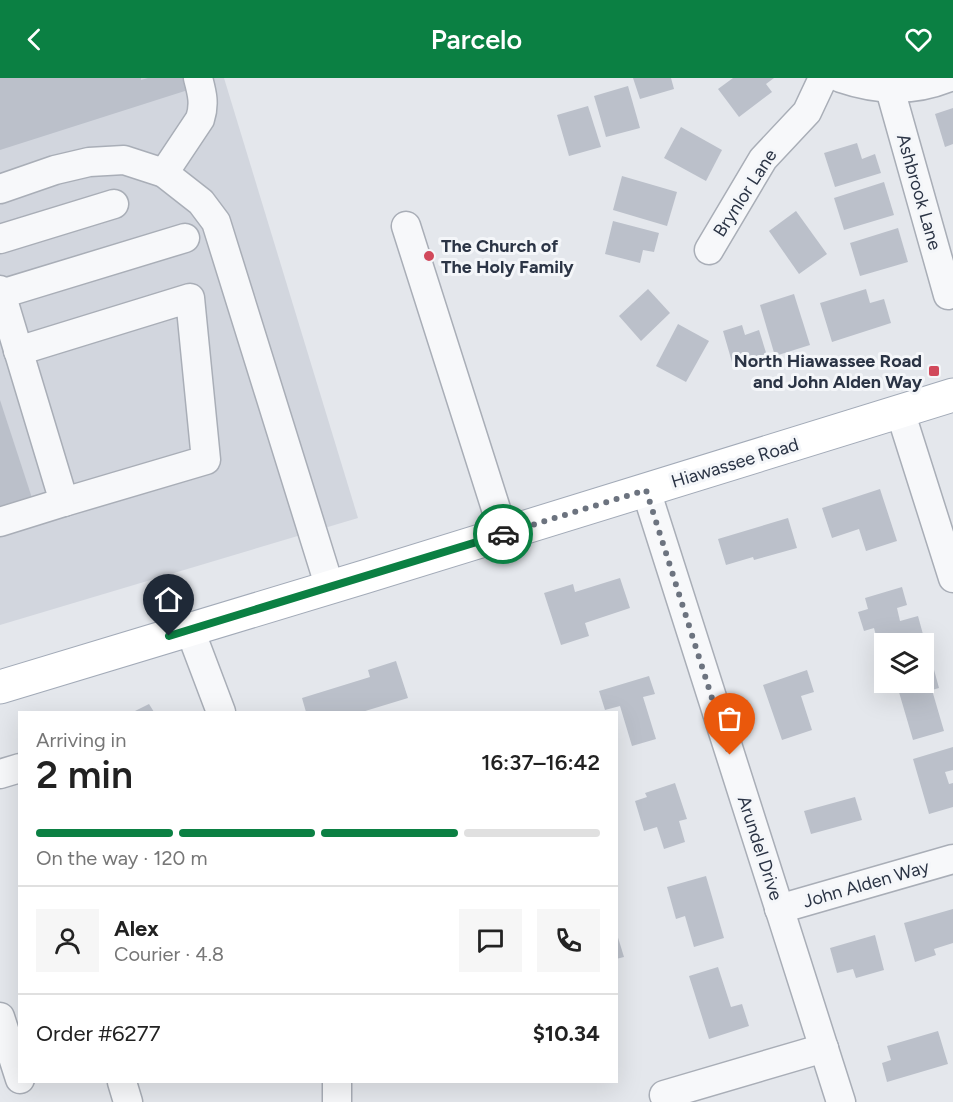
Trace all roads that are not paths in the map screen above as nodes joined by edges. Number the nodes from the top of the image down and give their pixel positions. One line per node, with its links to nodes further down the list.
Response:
1 (198, 78): 6 (street)
2 (822, 78): 12 (street, Brynlor Lane)
3 (841, 78): 5 (street)
4 (947, 78): 5 (street)
5 (890, 89): 14 (street, Ashbrook Lane)
6 (164, 173): 7 (street); 23 (street)
7 (0, 189)
8 (114, 204): 11 (street)
9 (406, 226): 21 (street)
10 (185, 238): 13 (street)
11 (0, 239)
12 (709, 250)
13 (1, 292): 15 (street)
14 (948, 295)
15 (18, 351): 19 (street); 19 (street)
16 (953, 395): 17 (main road, Hiawassee Road)
17 (900, 411): 18 (main road, Hiawassee Road); 22 (street)
18 (646, 490): 21 (main road, Hiawassee Road); 30 (street, Arundel Drive)
19 (64, 502): 20 (street)
20 (0, 522)
21 (504, 534): 23 (main road, Hiawassee Road)
22 (953, 578)
23 (330, 588): 24 (main road, Hiawassee Road)
24 (190, 630): 25 (main road, Hiawassee Road); 26 (street)
25 (0, 687)
26 (221, 711)
27 (18, 769): 28 (street)
28 (0, 774)
29 (953, 859): 30 (street, John Alden Way)
30 (779, 909): 32 (street, Arundel Drive)
31 (0, 1019): 33 (street)
32 (824, 1048): 37 (street); 41 (street, Arundel Drive)
33 (18, 1074)
34 (21, 1083): 38 (street)
35 (122, 1083): 39 (street)
36 (337, 1083): 40 (street)
37 (664, 1095)
38 (27, 1102)
39 (128, 1102)
40 (337, 1102)
41 (841, 1102)

